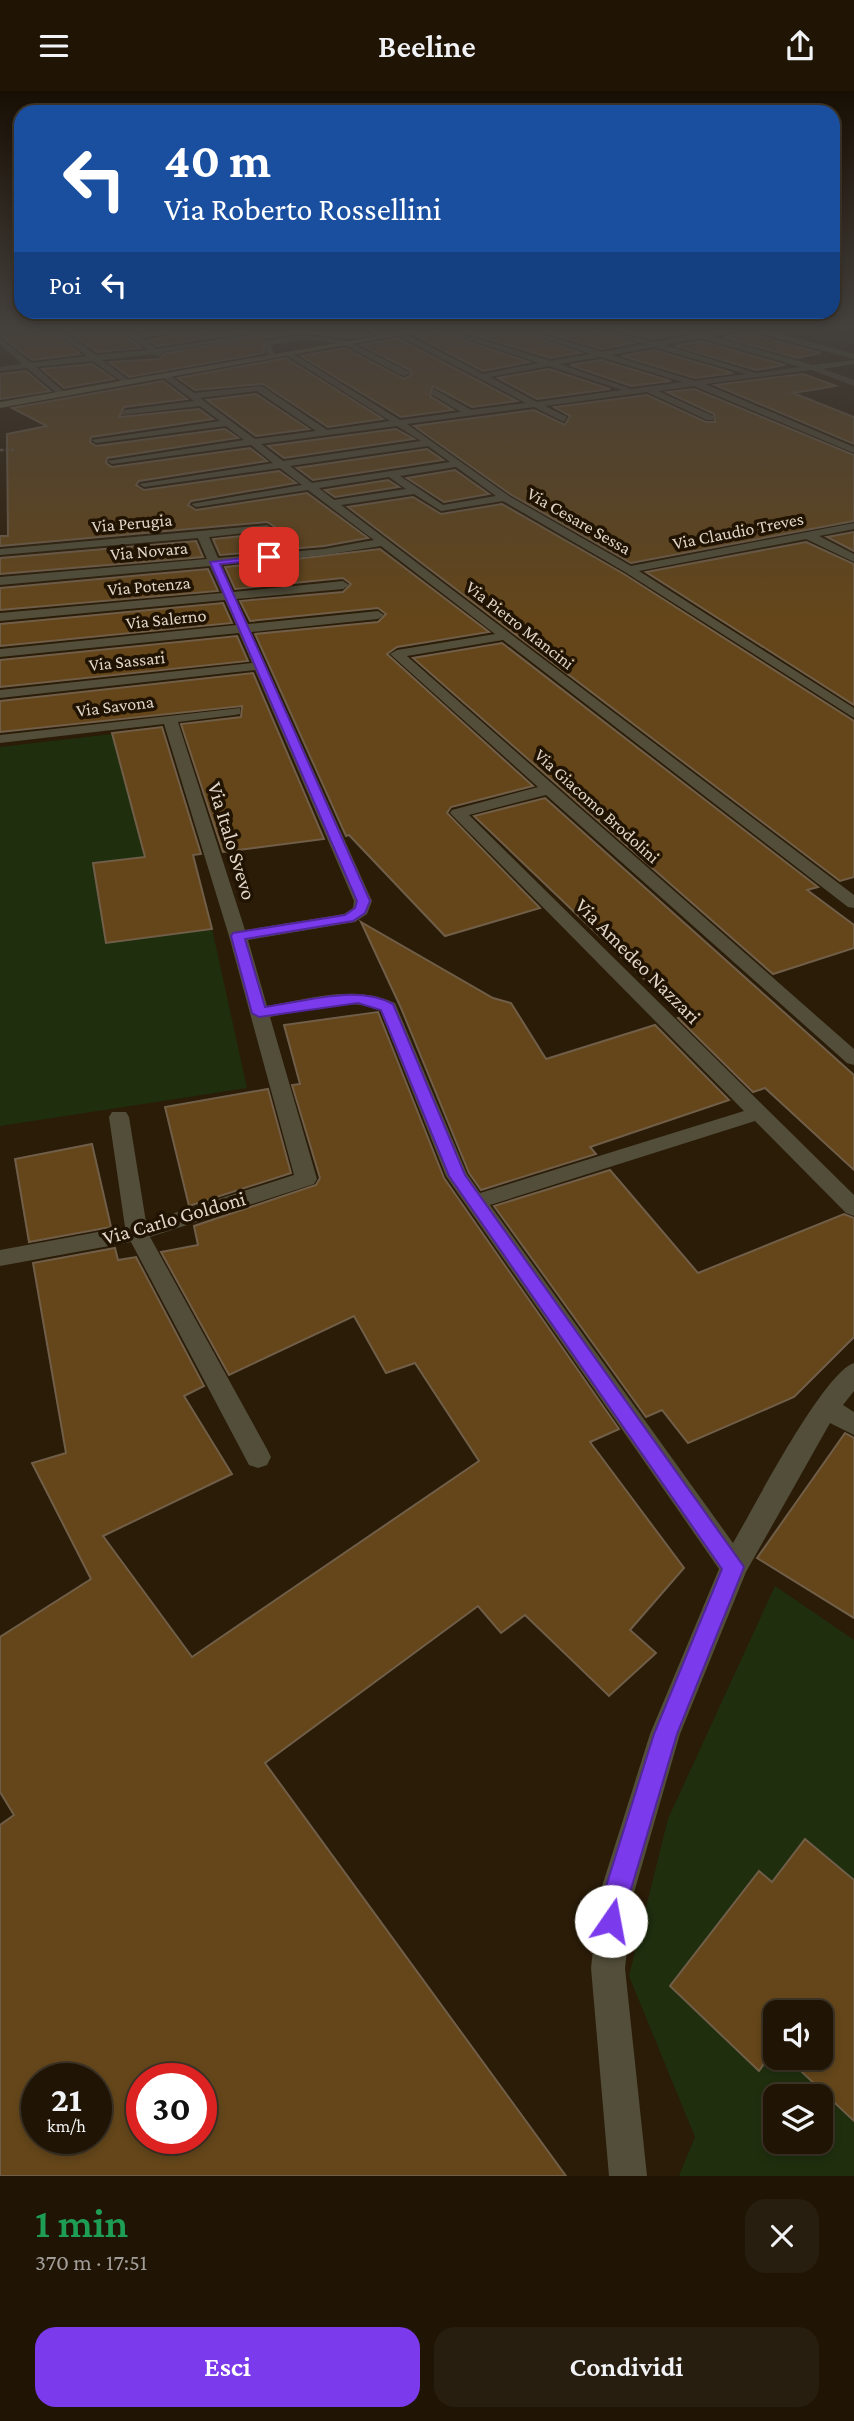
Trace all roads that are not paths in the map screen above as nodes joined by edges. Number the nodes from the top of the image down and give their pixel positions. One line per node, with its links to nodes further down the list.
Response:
1 (310, 422): 6 (street)
2 (395, 422): 6 (street)
3 (397, 422): 9 (street, Via Cesare Sessa)
4 (788, 422): 10 (street)
5 (228, 423): 7 (street); 8 (street, Via Pietro Mancini)
6 (324, 432): 8 (street)
7 (96, 440)
8 (253, 442): 11 (street); 12 (street, Via Pietro Mancini)
9 (430, 443): 12 (street); 13 (street, Via Cesare Sessa)
10 (854, 450)
11 (111, 461)
12 (282, 464): 15 (street); 16 (street, Via Pietro Mancini)
13 (456, 464): 14 (street); 18 (street, Via Cesare Sessa)
14 (391, 475): 16 (street); 17 (street)
15 (144, 484)
16 (311, 487): 19 (street, Via Pietro Mancini); 20 (street)
17 (415, 491): 18 (street); 19 (street)
18 (505, 498): 29 (street, Via Cesare Sessa)
19 (333, 503): 25 (street, Via Pietro Mancini)
20 (197, 504)
21 (854, 526): 24 (street, Via Claudio Treves)
22 (267, 528): 23 (street, Via Perugia)
23 (202, 534): 26 (street, Via Perugia); 28 (street)
24 (808, 535): 27 (street); 29 (street, Via Claudio Treves)
25 (383, 542): 28 (street, Via Novara); 36 (street, Via Pietro Mancini)
26 (0, 552)
27 (854, 559)
28 (215, 562): 30 (street, Via Novara); 32 (street)
29 (629, 570): 41 (street, Via Cesare Sessa)
30 (0, 582)
31 (343, 585): 32 (street, Via Potenza)
32 (229, 596): 34 (street, Via Potenza); 35 (street)
33 (378, 615): 35 (street, Via Salerno)
34 (0, 617)
35 (243, 629): 37 (street, Via Salerno); 38 (street)
36 (506, 636): 44 (street, Via Giacomo Brodolini); 45 (street, Via Pietro Mancini)
37 (0, 653)
38 (259, 666): 39 (street, Via Sassari); 46 (street)
39 (0, 694)
40 (235, 711): 42 (street, Via Savona)
41 (854, 714)
42 (170, 719): 43 (street, Via Savona); 46 (street, Via Italo Svevo)
43 (0, 739)
44 (550, 789): 48 (street, Via Giacomo Brodolini); 49 (street, Via Amedeo Nazzari)
45 (854, 903)
46 (238, 936): 47 (street, Via Italo Svevo)
47 (259, 1013): 51 (street, Via Italo Svevo); 52 (street)
48 (854, 1059)
49 (759, 1113): 52 (street); 53 (street, Via Amedeo Nazzari)
50 (119, 1117): 54 (street)
51 (306, 1179): 54 (street, Via Carlo Goldoni)
52 (475, 1202): 60 (street)
53 (854, 1207)
54 (137, 1233): 55 (street, Via Carlo Goldoni); 59 (street)
55 (0, 1258)
56 (854, 1373): 57 (street)
57 (826, 1408): 58 (street); 60 (street)
58 (854, 1425)
59 (258, 1457)
60 (734, 1567): 61 (street)
61 (628, 2176)

